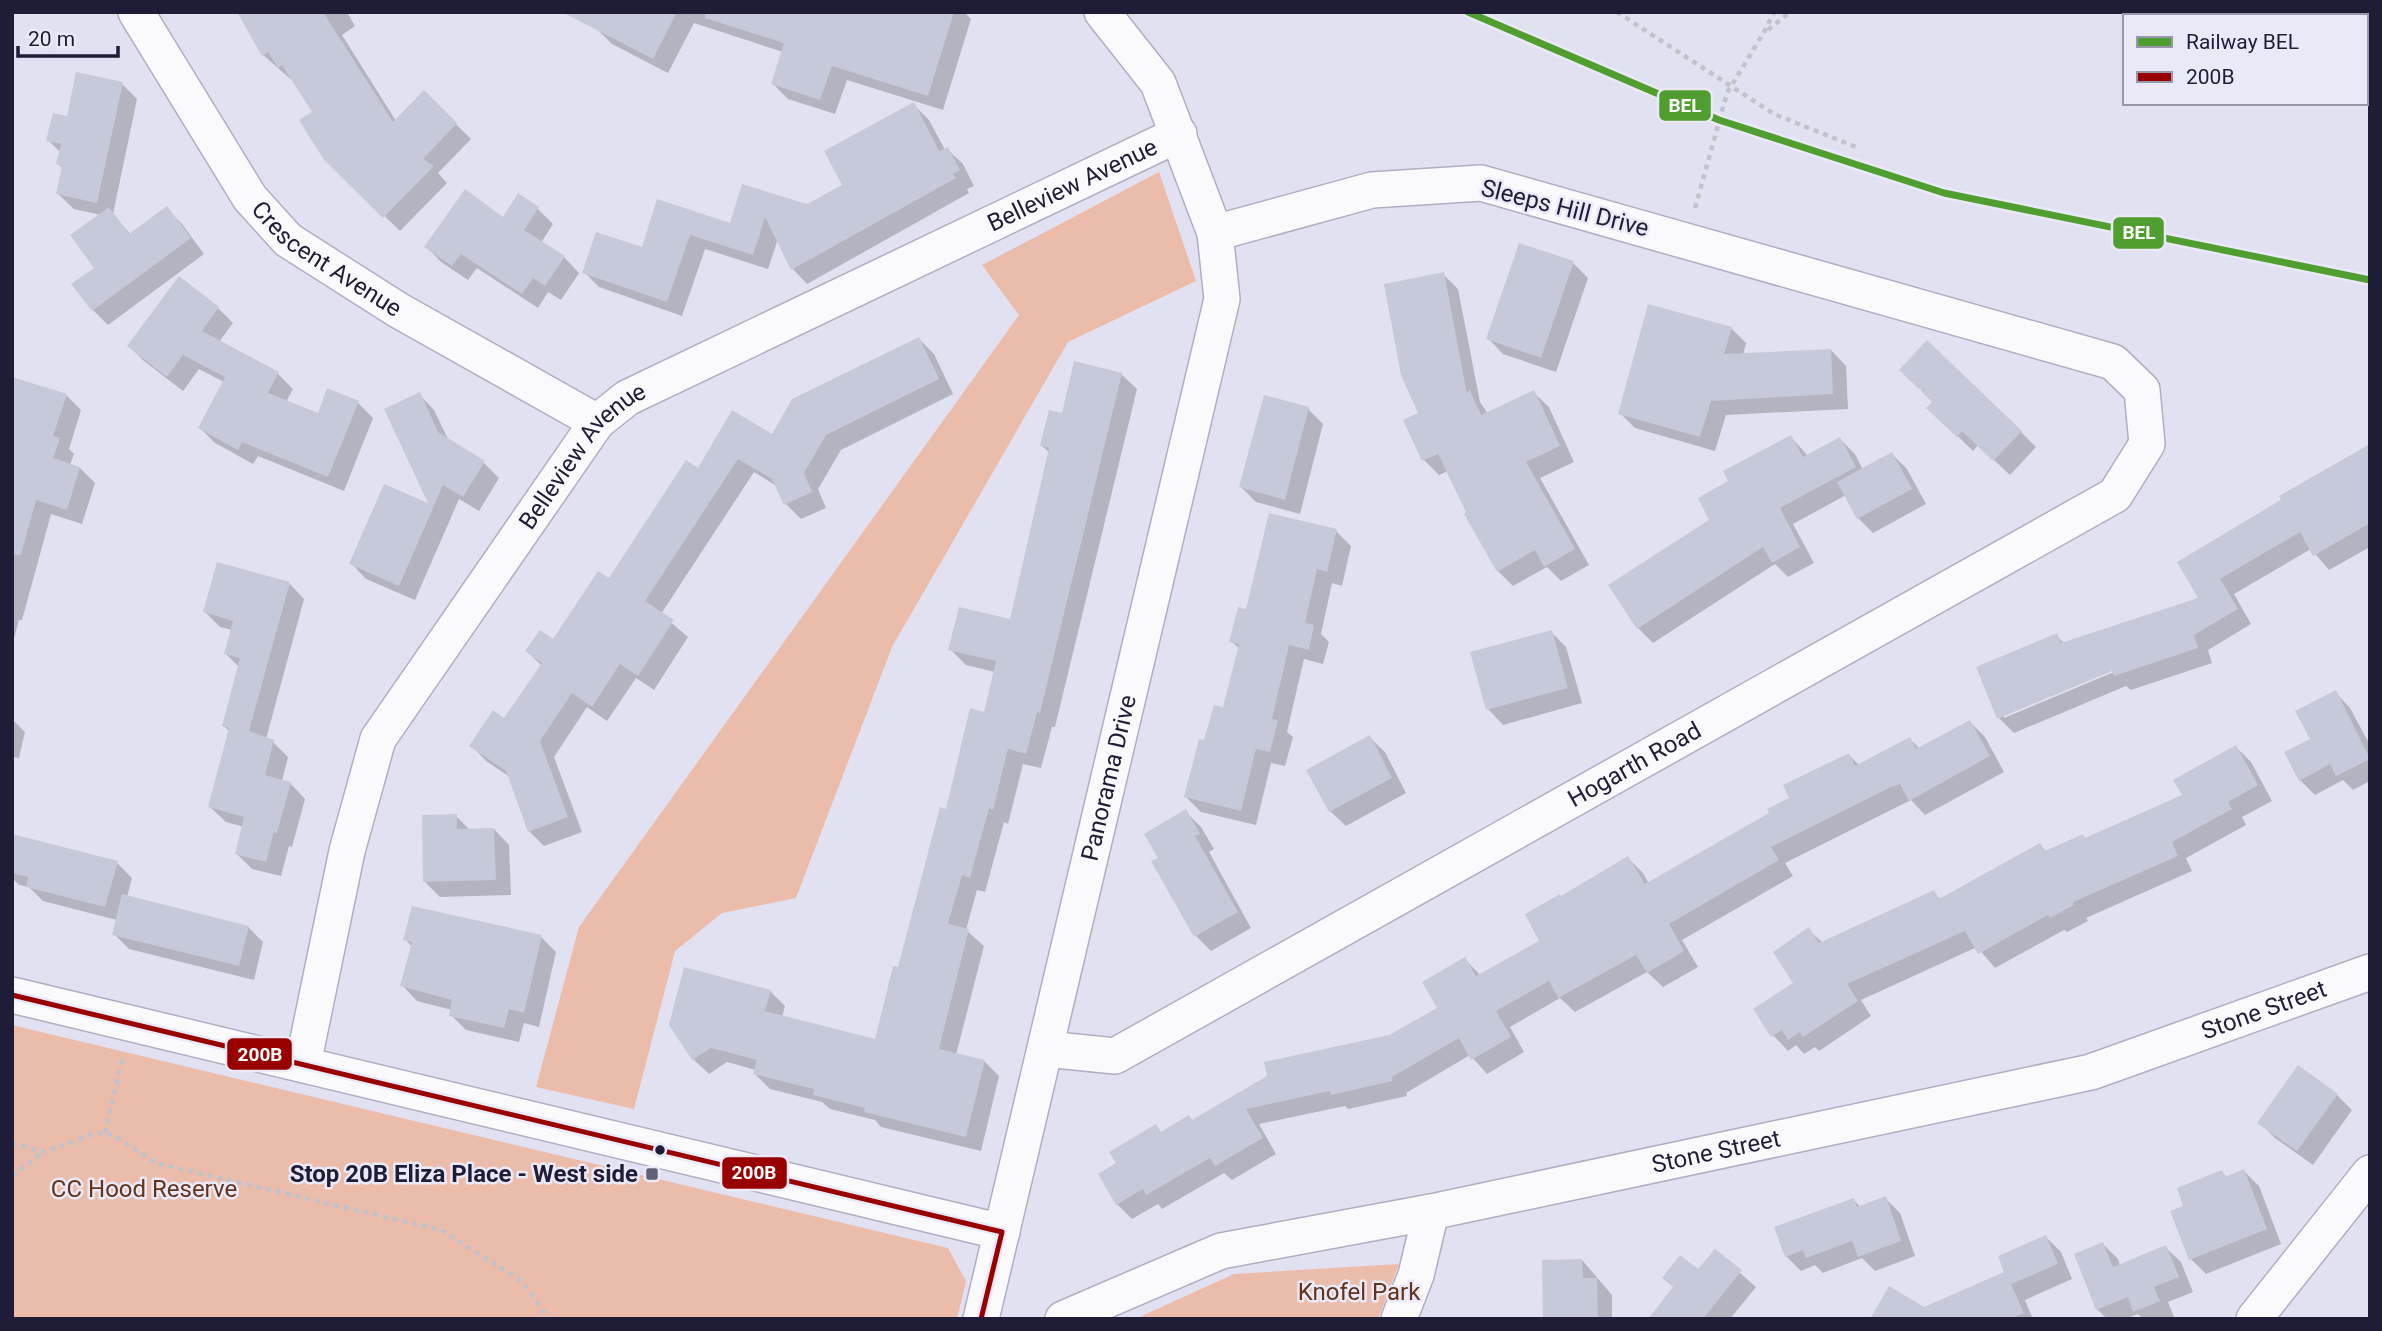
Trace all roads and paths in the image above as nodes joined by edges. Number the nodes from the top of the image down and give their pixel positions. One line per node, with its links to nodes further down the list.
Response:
1 (136, 12): 13 (street, Crescent Avenue)
2 (1102, 12): 8 (street)
3 (1617, 12): 7 (path)
4 (1774, 12): 6 (path)
5 (1790, 12): 6 (path)
6 (1764, 32): 7 (path)
7 (1732, 85): 9 (path); 11 (path)
8 (1179, 134): 10 (street); 13 (street, Belleview Avenue)
9 (1856, 147)
10 (1215, 233): 11 (street, Sleeps Hill Drive); 17 (street, Panorama Drive)
11 (1686, 239): 12 (street, Sleeps Hill Drive)
12 (2142, 390): 17 (street, Hogarth Road)
13 (597, 422): 18 (street, Belleview Avenue)
14 (2370, 972): 24 (street, Stone Street)
15 (12, 995): 16 (street)
16 (131, 1023): 18 (street); 19 (path)
17 (1046, 1049): 25 (street, Panorama Drive)
18 (303, 1065): 25 (street)
19 (105, 1133): 21 (path); 26 (path)
20 (12, 1143): 21 (path)
21 (44, 1152): 23 (path)
22 (2370, 1173): 30 (street)
23 (12, 1176)
24 (1431, 1212): 28 (street, Stone Street); 29 (street)
25 (1002, 1232): 27 (street, Panorama Drive)
26 (549, 1319)
27 (983, 1319)
28 (1063, 1319)
29 (1399, 1319)
30 (2254, 1319)

